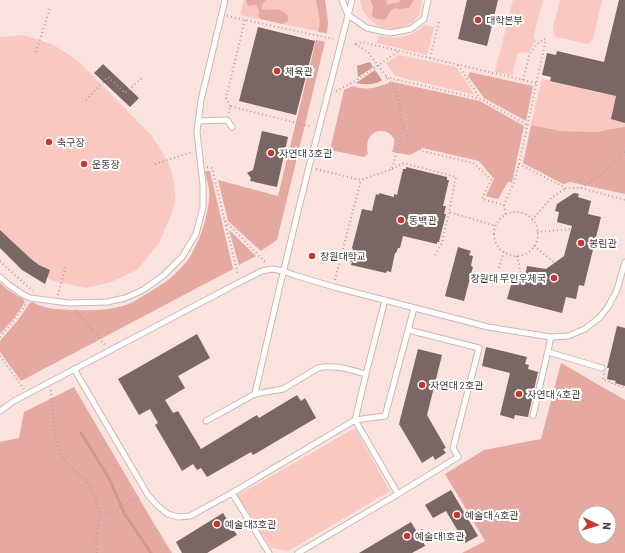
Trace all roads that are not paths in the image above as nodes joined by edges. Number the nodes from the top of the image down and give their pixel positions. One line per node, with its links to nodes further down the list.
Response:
1 (225, 0): 6 (lane)
2 (342, 0): 5 (lane)
3 (352, 0): 5 (lane)
4 (428, 0): 5 (lane)
5 (348, 15): 9 (lane)
6 (198, 121): 7 (lane); 10 (lane)
7 (232, 127)
8 (625, 262): 14 (lane)
9 (283, 271): 11 (lane); 16 (lane); 19 (lane)
10 (0, 277)
11 (385, 300): 12 (lane); 18 (lane)
12 (414, 308): 13 (lane); 14 (lane)
13 (408, 330): 22 (lane); 25 (lane)
14 (551, 337): 15 (lane)
15 (548, 352): 17 (lane); 21 (lane)
16 (74, 369): 20 (lane); 24 (lane)
17 (603, 370)
18 (366, 374): 19 (lane); 22 (lane)
19 (255, 394): 23 (lane)
20 (0, 411)
21 (533, 416)
22 (355, 420): 24 (lane); 25 (lane)
23 (206, 421)
24 (232, 493): 26 (lane)
25 (398, 494): 27 (lane)
26 (269, 553)
27 (298, 553)

